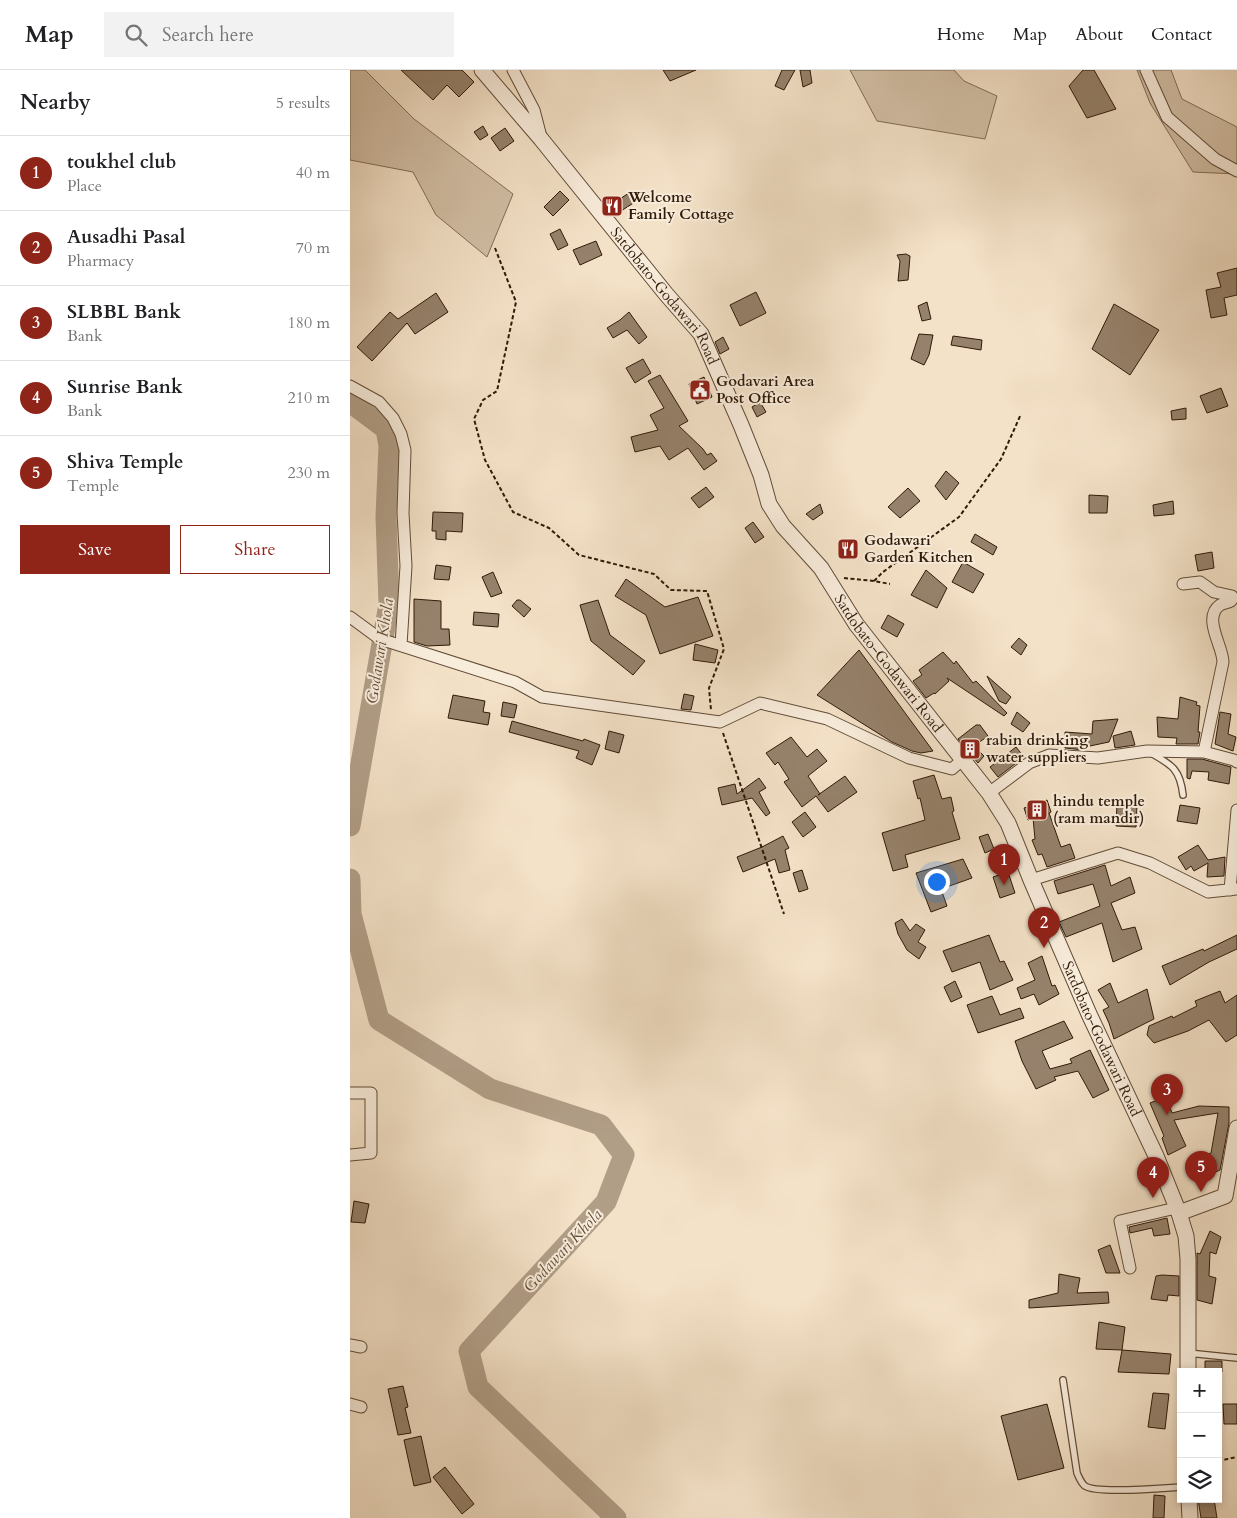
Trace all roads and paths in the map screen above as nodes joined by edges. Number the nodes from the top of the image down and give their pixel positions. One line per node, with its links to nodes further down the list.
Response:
1 (482, 70): 4 (street, Satdobato-Godawari Road)
2 (513, 70): 4 (street)
3 (1146, 70): 5 (street)
4 (541, 139): 12 (street, Satdobato-Godawari Road)
5 (1237, 171)
6 (495, 248): 15 (path)
7 (350, 386): 14 (street)
8 (1021, 414): 9 (path)
9 (874, 581): 10 (path); 12 (path)
10 (890, 584)
11 (1183, 584): 17 (street)
12 (832, 588): 18 (street, Satdobato-Godawari Road)
13 (350, 617): 14 (street)
14 (401, 645): 15 (street)
15 (720, 722): 18 (street); 25 (path)
16 (1147, 751): 17 (street); 20 (street); 21 (lane)
17 (1204, 752): 19 (street)
18 (962, 760): 20 (street, Satdobato-Godawari Road)
19 (1237, 762)
20 (989, 793): 23 (street, Satdobato-Godawari Road)
21 (1184, 795)
22 (1237, 810): 24 (street)
23 (1031, 880): 24 (street); 29 (street, Satdobato-Godawari Road)
24 (1233, 889)
25 (784, 914)
26 (350, 1093): 28 (street)
27 (1237, 1128): 29 (street)
28 (350, 1155)
29 (1177, 1210): 30 (street); 31 (street, Satdobato-Godawari Road)
30 (1130, 1268)
31 (1188, 1353): 32 (lane); 33 (street, Satdobato-Godawari Road)
32 (1237, 1358)
33 (1188, 1368)
34 (1063, 1380): 37 (lane)
35 (1237, 1457): 36 (path)
36 (1222, 1460)
37 (1177, 1487)
38 (1190, 1503): 39 (street)
39 (1190, 1518)

